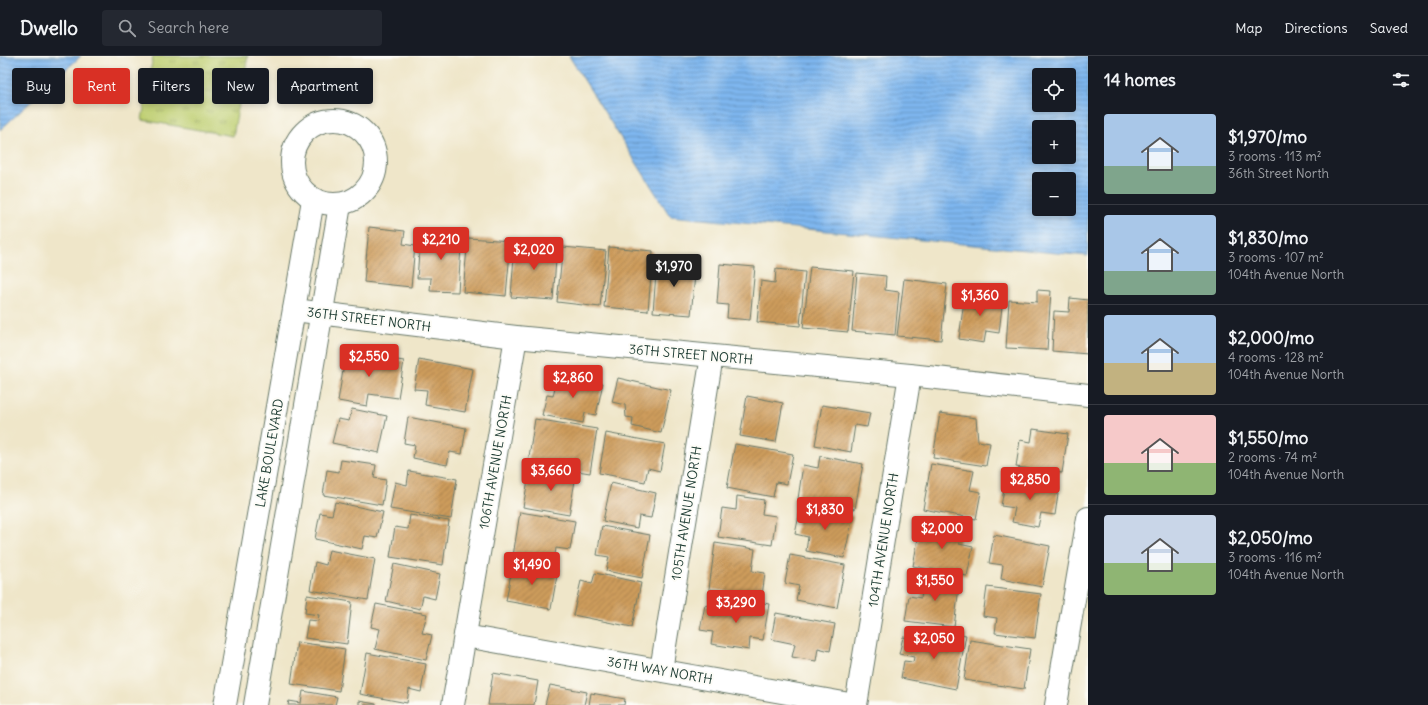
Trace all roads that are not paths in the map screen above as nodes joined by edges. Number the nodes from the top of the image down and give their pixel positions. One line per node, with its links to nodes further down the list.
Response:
1 (313, 200): 2 (street); 2 (street); 3 (street, LAKE BOULEVARD)
2 (340, 205): 4 (street)
3 (294, 310): 4 (street, 36TH STREET NORTH); 12 (street, LAKE BOULEVARD)
4 (321, 314): 5 (street, 36TH STREET NORTH); 13 (street)
5 (516, 337): 6 (street, 36TH STREET NORTH); 10 (street, 106TH AVENUE NORTH)
6 (712, 356): 7 (street, 36TH STREET NORTH); 11 (street, 105TH AVENUE NORTH)
7 (910, 375): 8 (street, 36TH STREET NORTH); 15 (street, 104TH AVENUE NORTH)
8 (1088, 395)
9 (1088, 518): 16 (street)
10 (465, 636): 11 (street, 36TH WAY NORTH); 14 (street, 106TH AVENUE NORTH)
11 (661, 670): 15 (street, 36TH WAY NORTH)
12 (225, 705)
13 (254, 705)
14 (453, 705)
15 (855, 705)
16 (1056, 705)

